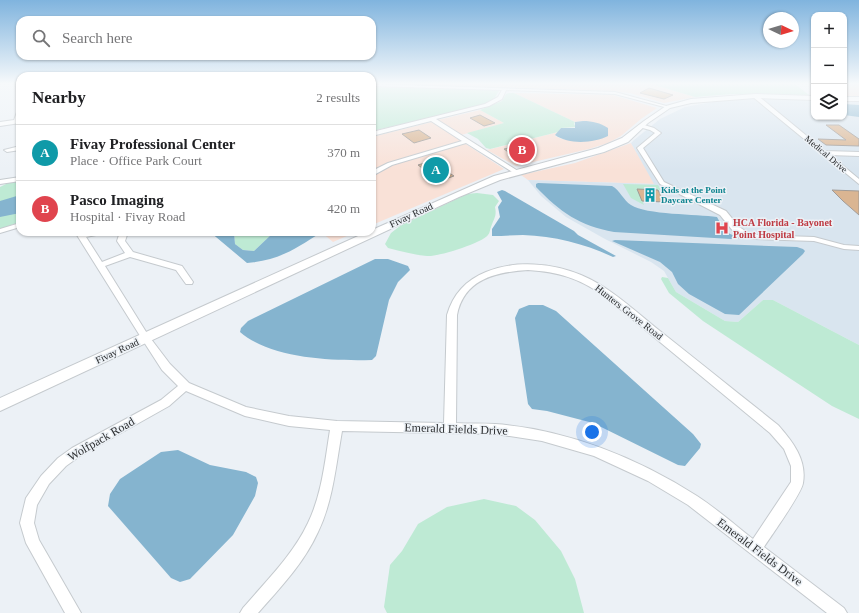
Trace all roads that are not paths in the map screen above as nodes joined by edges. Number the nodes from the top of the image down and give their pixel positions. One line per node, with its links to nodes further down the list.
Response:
1 (457, 113): 4 (street)
2 (660, 113): 7 (street, Fivay Road)
3 (775, 113): 12 (street, Medical Drive)
4 (432, 119): 8 (street); 9 (street)
5 (16, 121): 6 (street)
6 (0, 124)
7 (641, 126): 15 (street, Fivay Road); 25 (street)
8 (376, 133)
9 (468, 141): 14 (street); 15 (street)
10 (16, 149): 11 (street)
11 (7, 150)
12 (825, 153): 13 (street); 18 (street, Medical Drive)
13 (859, 154)
14 (376, 171)
15 (516, 172): 21 (street, Fivay Road)
16 (16, 180): 17 (street)
17 (0, 182)
18 (859, 182)
19 (16, 226): 20 (street)
20 (0, 231)
21 (376, 232)
22 (81, 236): 27 (street, Emerald Fields Drive)
23 (123, 236): 26 (street)
24 (366, 236): 29 (street, Fivay Road)
25 (859, 248)
26 (130, 254): 27 (street); 28 (street)
27 (100, 265): 29 (street, Emerald Fields Drive)
28 (189, 282)
29 (145, 337): 30 (street, Emerald Fields Drive); 31 (street, Fivay Road)
30 (185, 386): 32 (street, Emerald Fields Drive); 35 (street, Wolfpack Road)
31 (0, 405)
32 (337, 426): 33 (street, Emerald Fields Drive); 36 (street)
33 (450, 427): 34 (street, Emerald Fields Drive); 34 (street, Hunters Grove Road)
34 (755, 548): 37 (street, Emerald Fields Drive)
35 (73, 613)
36 (248, 613)
37 (839, 613)

